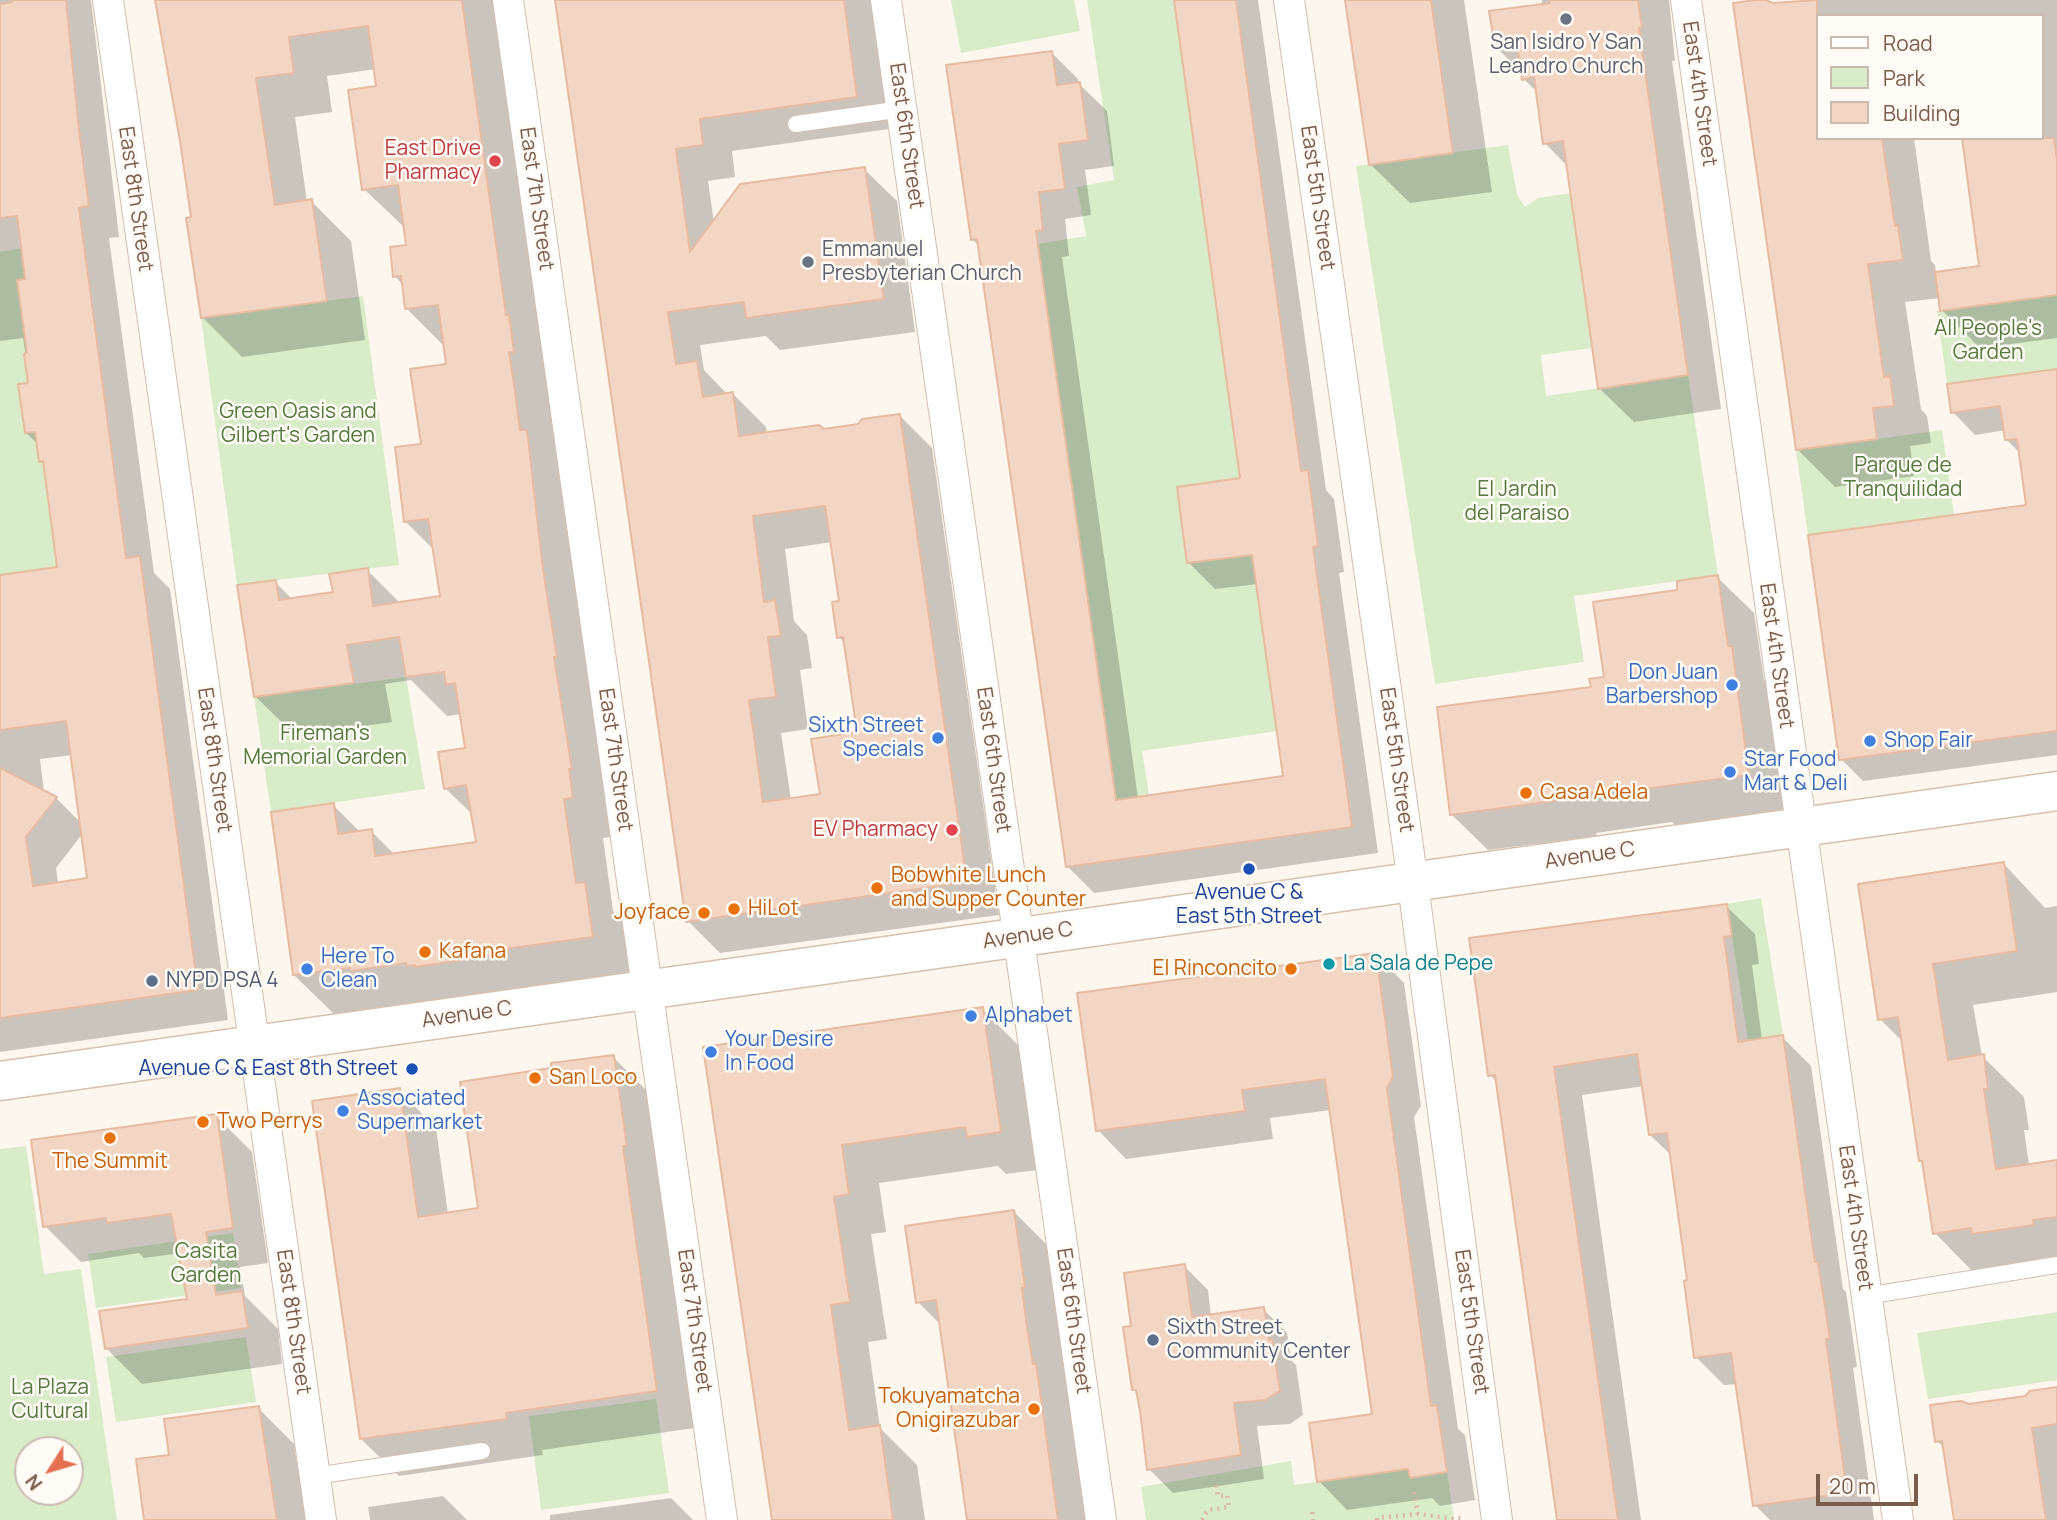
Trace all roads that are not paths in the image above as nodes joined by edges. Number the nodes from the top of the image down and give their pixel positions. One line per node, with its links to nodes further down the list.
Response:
1 (108, 0): 13 (street, East 8th Street)
2 (508, 0): 12 (street, East 7th Street)
3 (886, 0): 6 (street, East 6th Street)
4 (1289, 0): 10 (street, East 5th Street)
5 (1686, 0): 9 (street, East 4th Street)
6 (902, 108): 7 (lane); 11 (street, East 6th Street)
7 (796, 124)
8 (2057, 791): 9 (main road, Avenue C)
9 (1800, 827): 10 (main road, Avenue C); 16 (street, East 4th Street)
10 (1413, 882): 11 (main road, Avenue C); 22 (street, East 5th Street)
11 (1018, 937): 12 (main road, Avenue C); 21 (street, East 6th Street)
12 (648, 989): 13 (main road, Avenue C); 20 (street, East 7th Street)
13 (253, 1045): 14 (main road, Avenue C); 18 (street, East 8th Street)
14 (0, 1081)
15 (2057, 1265): 16 (lane)
16 (1866, 1296): 23 (street, East 4th Street)
17 (482, 1451): 18 (lane)
18 (315, 1476): 19 (street, East 8th Street)
19 (321, 1520)
20 (722, 1520)
21 (1101, 1520)
22 (1497, 1520)
23 (1898, 1520)

